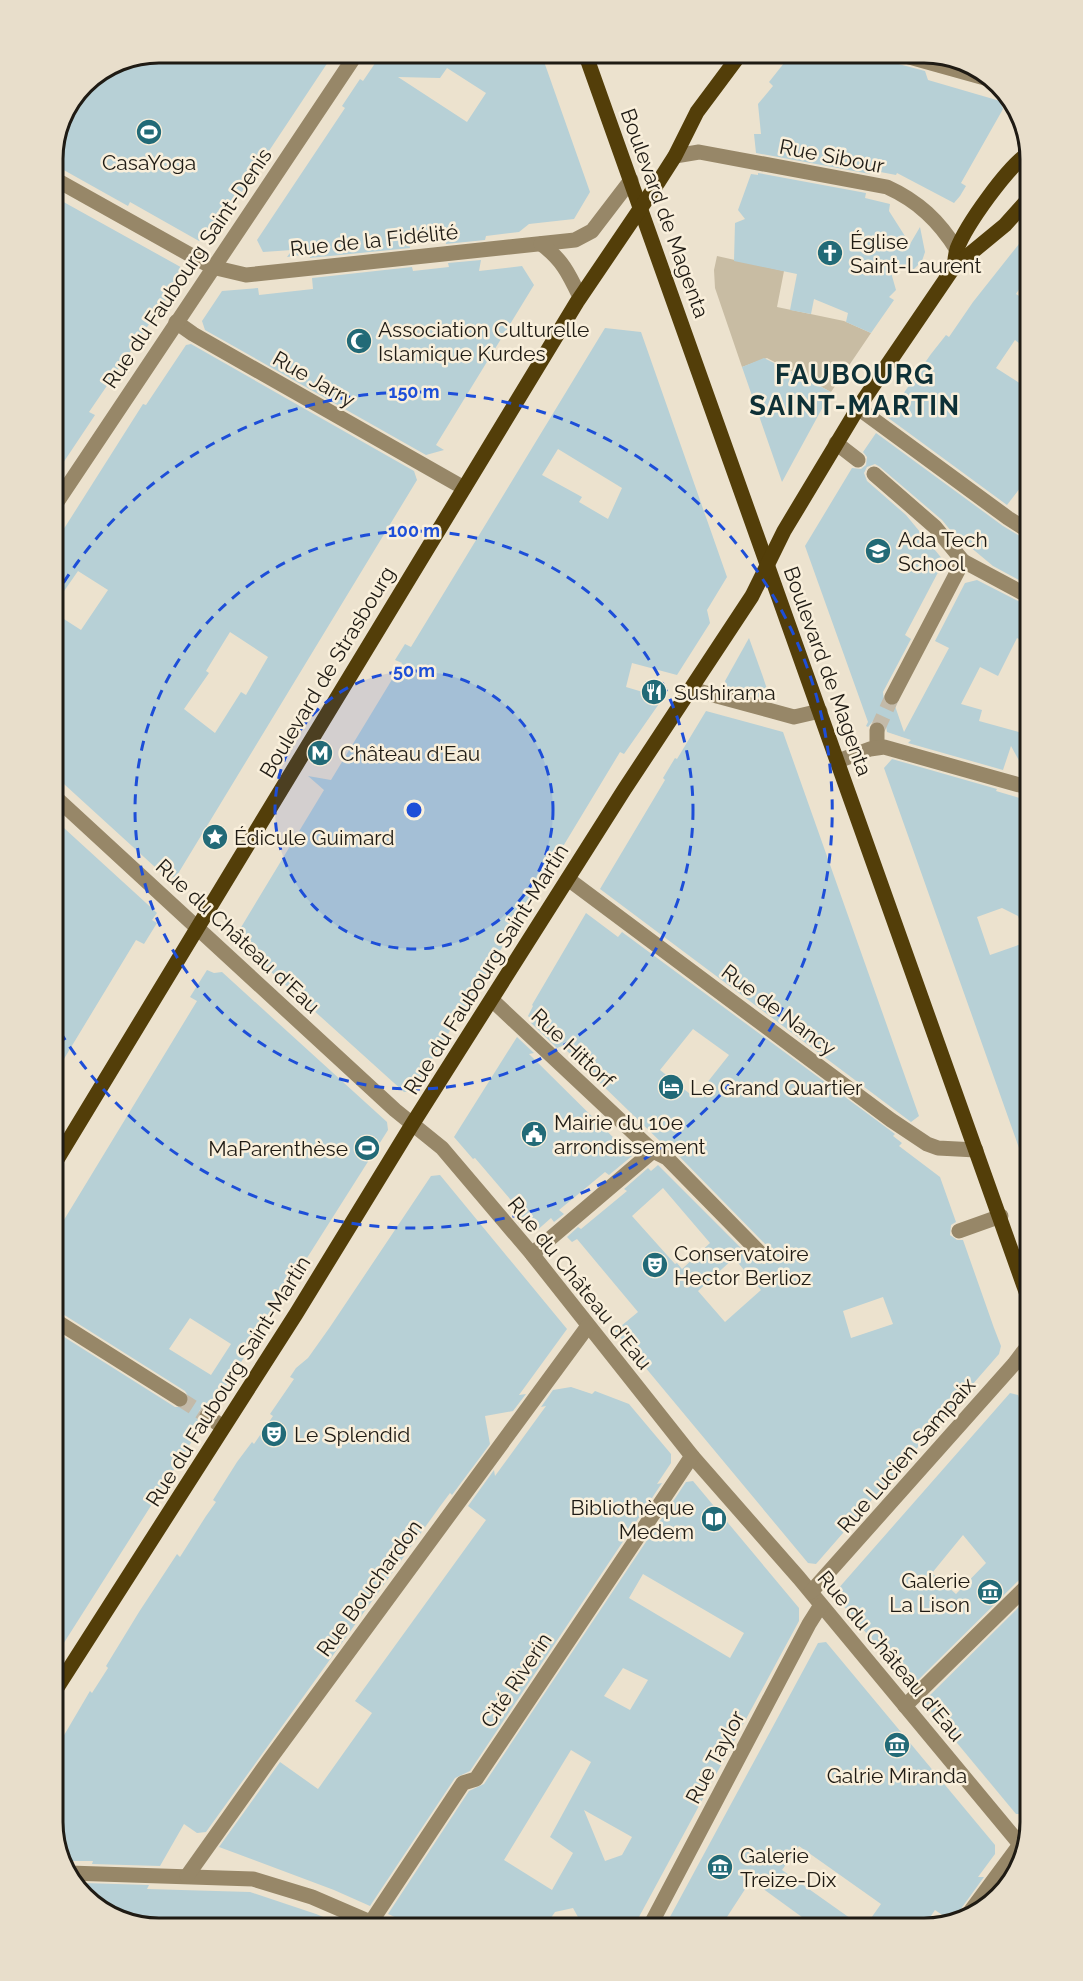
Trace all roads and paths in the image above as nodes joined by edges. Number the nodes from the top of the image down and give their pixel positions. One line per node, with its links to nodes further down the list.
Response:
1 (350, 63): 14 (street, Rue du Faubourg Saint-Denis)
2 (589, 63): 8 (main road, Boulevard de Magenta)
3 (734, 63): 6 (main road, Boulevard de Strasbourg)
4 (931, 63): 5 (street)
5 (967, 73)
6 (675, 156): 10 (main road, Boulevard de Strasbourg); 13 (street, Rue Sibour)
7 (1020, 161): 13 (main road, Rue du Faubourg Saint-Martin)
8 (631, 180): 10 (main road, Boulevard de Magenta); 12 (street, Rue de la Fidélité)
9 (63, 184): 14 (street, Rue de la Fidélité)
10 (641, 207): 16 (main road, Boulevard de Strasbourg); 26 (main road, Boulevard de Magenta)
11 (1020, 208): 15 (main road, Rue du Faubourg Saint-Martin)
12 (541, 244): 14 (street, Rue de la Fidélité); 16 (street)
13 (957, 250): 15 (main road, Rue du Faubourg Saint-Martin)
14 (212, 267): 17 (street, Rue du Faubourg Saint-Denis)
15 (954, 267): 18 (main road, Rue du Faubourg Saint-Martin)
16 (580, 297): 22 (main road, Boulevard de Strasbourg)
17 (176, 322): 22 (street, Rue Jarry); 23 (street, Rue du Faubourg Saint-Denis)
18 (858, 408): 19 (main road, Rue du Faubourg Saint-Martin); 24 (street)
19 (836, 443): 20 (street); 26 (main road, Rue du Faubourg Saint-Martin)
20 (858, 460)
21 (874, 474): 25 (street)
22 (464, 488): 37 (main road, Boulevard de Strasbourg)
23 (63, 493)
24 (1020, 526)
25 (963, 561): 27 (street); 29 (street)
26 (767, 566): 28 (main road, Rue du Faubourg Saint-Martin); 30 (main road, Boulevard de Magenta)
27 (1020, 592)
28 (691, 689): 30 (street); 36 (main road, Rue du Faubourg Saint-Martin)
29 (892, 697)
30 (820, 711): 33 (main road, Boulevard de Magenta)
31 (877, 730): 32 (street)
32 (877, 747): 33 (street); 34 (street)
33 (838, 762): 41 (main road, Boulevard de Magenta)
34 (1020, 785)
35 (63, 804): 37 (street, Rue du Château d'Eau)
36 (568, 879): 38 (main road, Rue du Faubourg Saint-Martin); 41 (street, Rue de Nancy)
37 (197, 928): 39 (street, Rue du Château d'Eau); 40 (main road, Boulevard de Strasbourg)
38 (492, 1000): 39 (main road, Rue du Faubourg Saint-Martin); 42 (street, Rue Hittorf)
39 (413, 1123): 45 (street, Rue du Château d'Eau); 53 (main road, Rue du Faubourg Saint-Martin)
40 (63, 1149)
41 (976, 1150): 43 (main road, Boulevard de Magenta)
42 (653, 1151): 45 (street); 46 (street, Rue Hittorf)
43 (1001, 1216): 44 (street); 47 (main road, Boulevard de Magenta)
44 (958, 1231)
45 (532, 1254): 49 (street, Rue du Château d'Eau)
46 (762, 1255)
47 (1020, 1273)
48 (63, 1326): 51 (street)
49 (588, 1326): 54 (street, Rue du Château d'Eau); 63 (street, Rue Bouchardon)
50 (1020, 1356): 55 (street, Rue Lucien Sampaix)
51 (180, 1399)
52 (207, 1416): 53 (street)
53 (224, 1427): 58 (main road, Rue du Faubourg Saint-Martin)
54 (692, 1456): 55 (street, Rue du Château d'Eau); 66 (street, Cité Riverin)
55 (811, 1592): 57 (street, Rue du Château d'Eau)
56 (1020, 1593): 59 (street)
57 (821, 1605): 59 (street, Rue du Château d'Eau); 67 (street, Rue Taylor)
58 (63, 1677)
59 (905, 1706): 60 (street, Rue du Château d'Eau)
60 (1019, 1837)
61 (1015, 1852): 64 (street)
62 (78, 1873): 63 (street)
63 (187, 1876): 65 (street)
64 (979, 1901)
65 (362, 1918)
66 (382, 1918)
67 (654, 1918)

